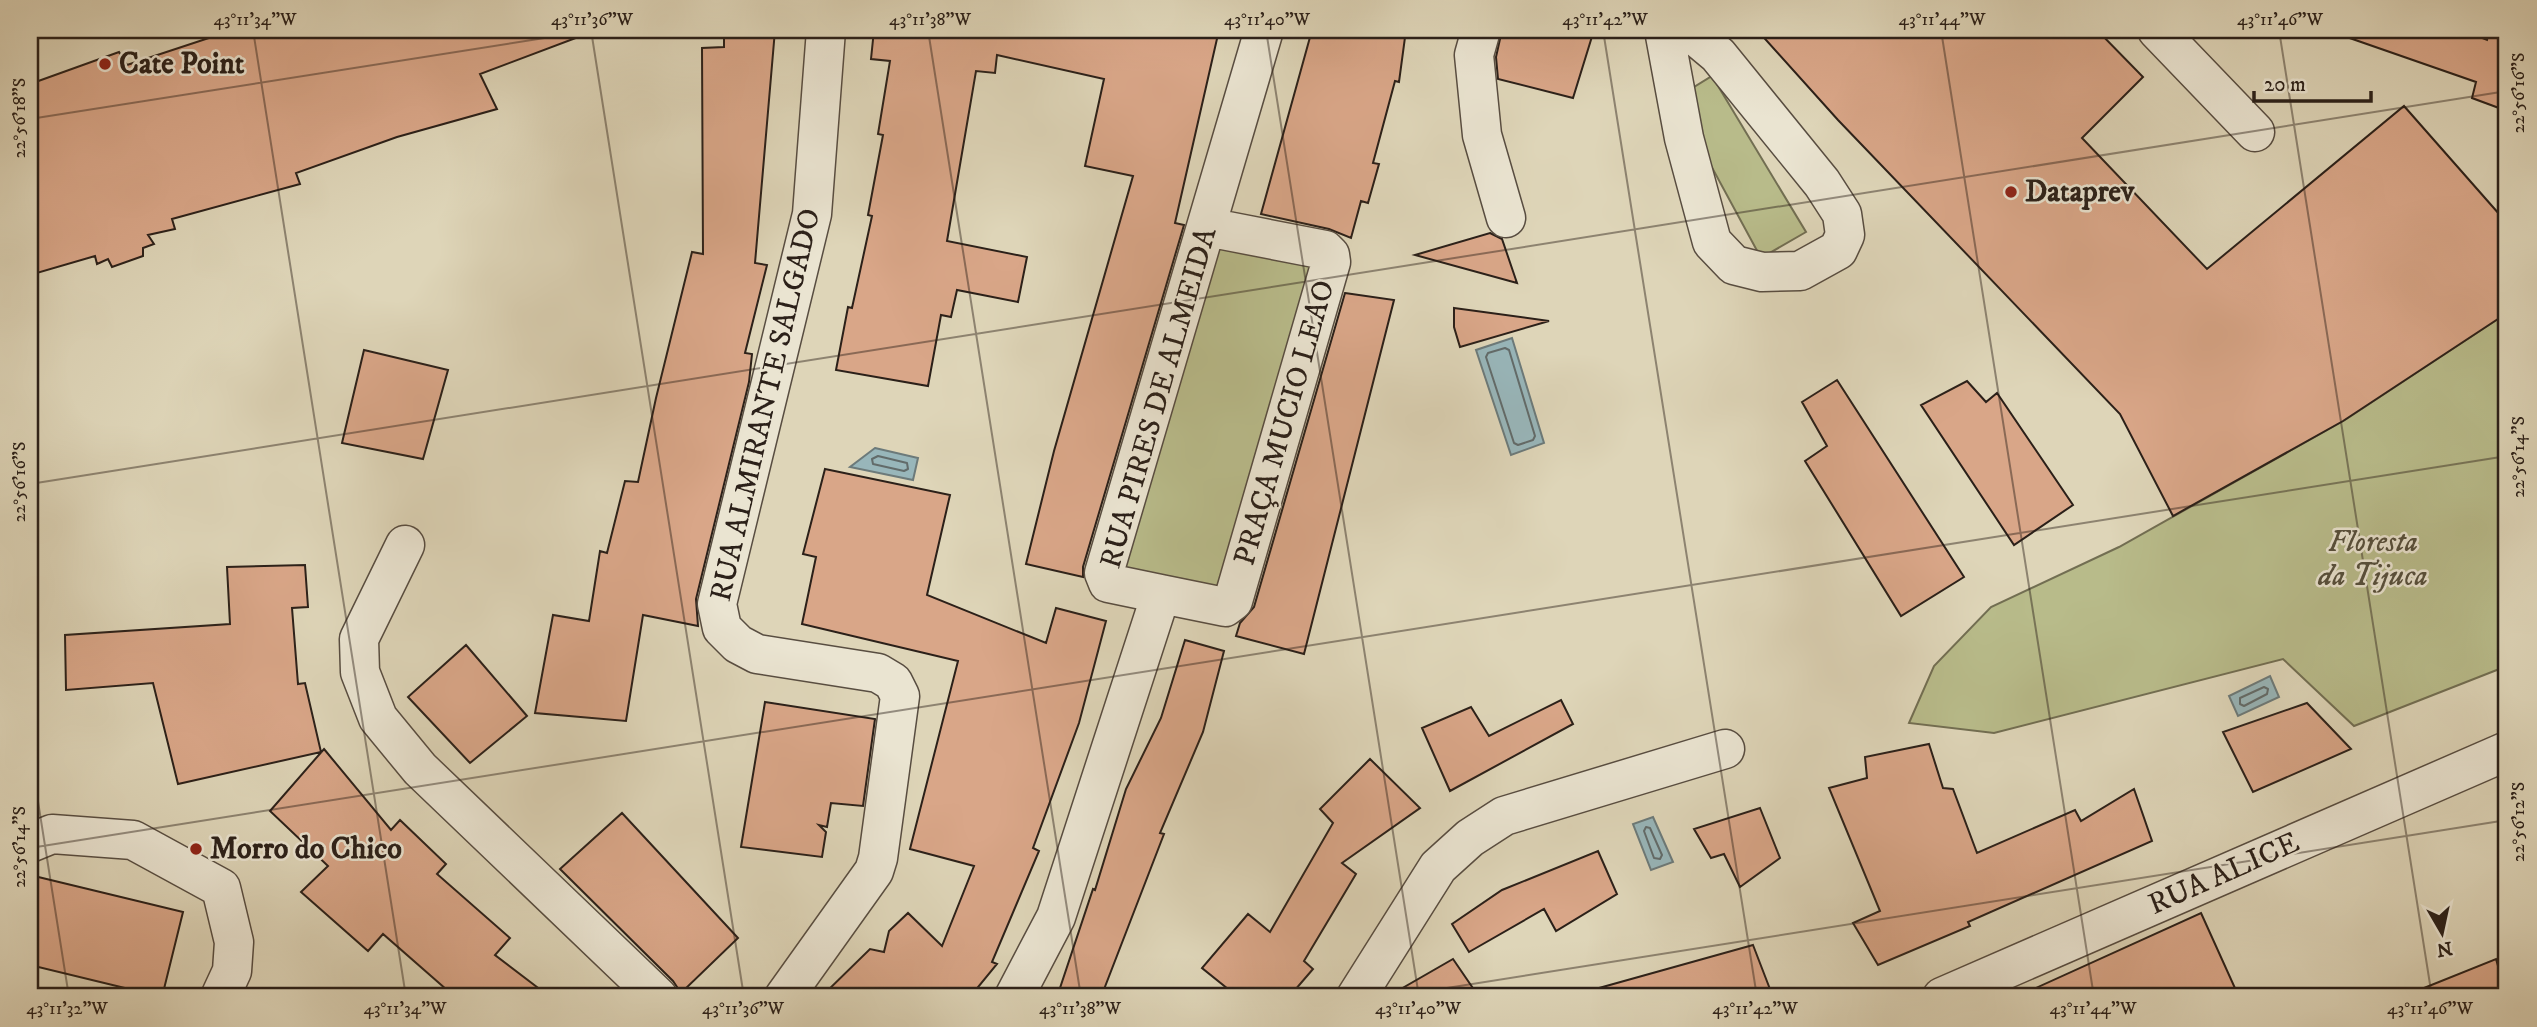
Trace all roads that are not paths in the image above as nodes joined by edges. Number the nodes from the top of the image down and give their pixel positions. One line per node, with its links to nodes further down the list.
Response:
1 (826, 30): 17 (street, RUA ALMIRANTE SALGADO)
2 (1264, 30): 9 (street, RUA PIRES DE ALMEIDA)
3 (1481, 30): 8 (street)
4 (1664, 30): 5 (street)
5 (1688, 30)
6 (2157, 30): 7 (street)
7 (2255, 132)
8 (1506, 218)
9 (1207, 227): 11 (street, RUA PIRES DE ALMEIDA); 11 (street, PRAÇA MUCIO LEAO)
10 (405, 545): 16 (street)
11 (1161, 594): 18 (street, RUA PIRES DE ALMEIDA)
12 (1725, 749): 19 (street)
13 (2507, 751): 20 (street, RUA ALICE)
14 (30, 843): 15 (street)
15 (220, 997)
16 (659, 997)
17 (784, 997)
18 (1014, 997)
19 (1356, 997)
20 (1942, 997)

